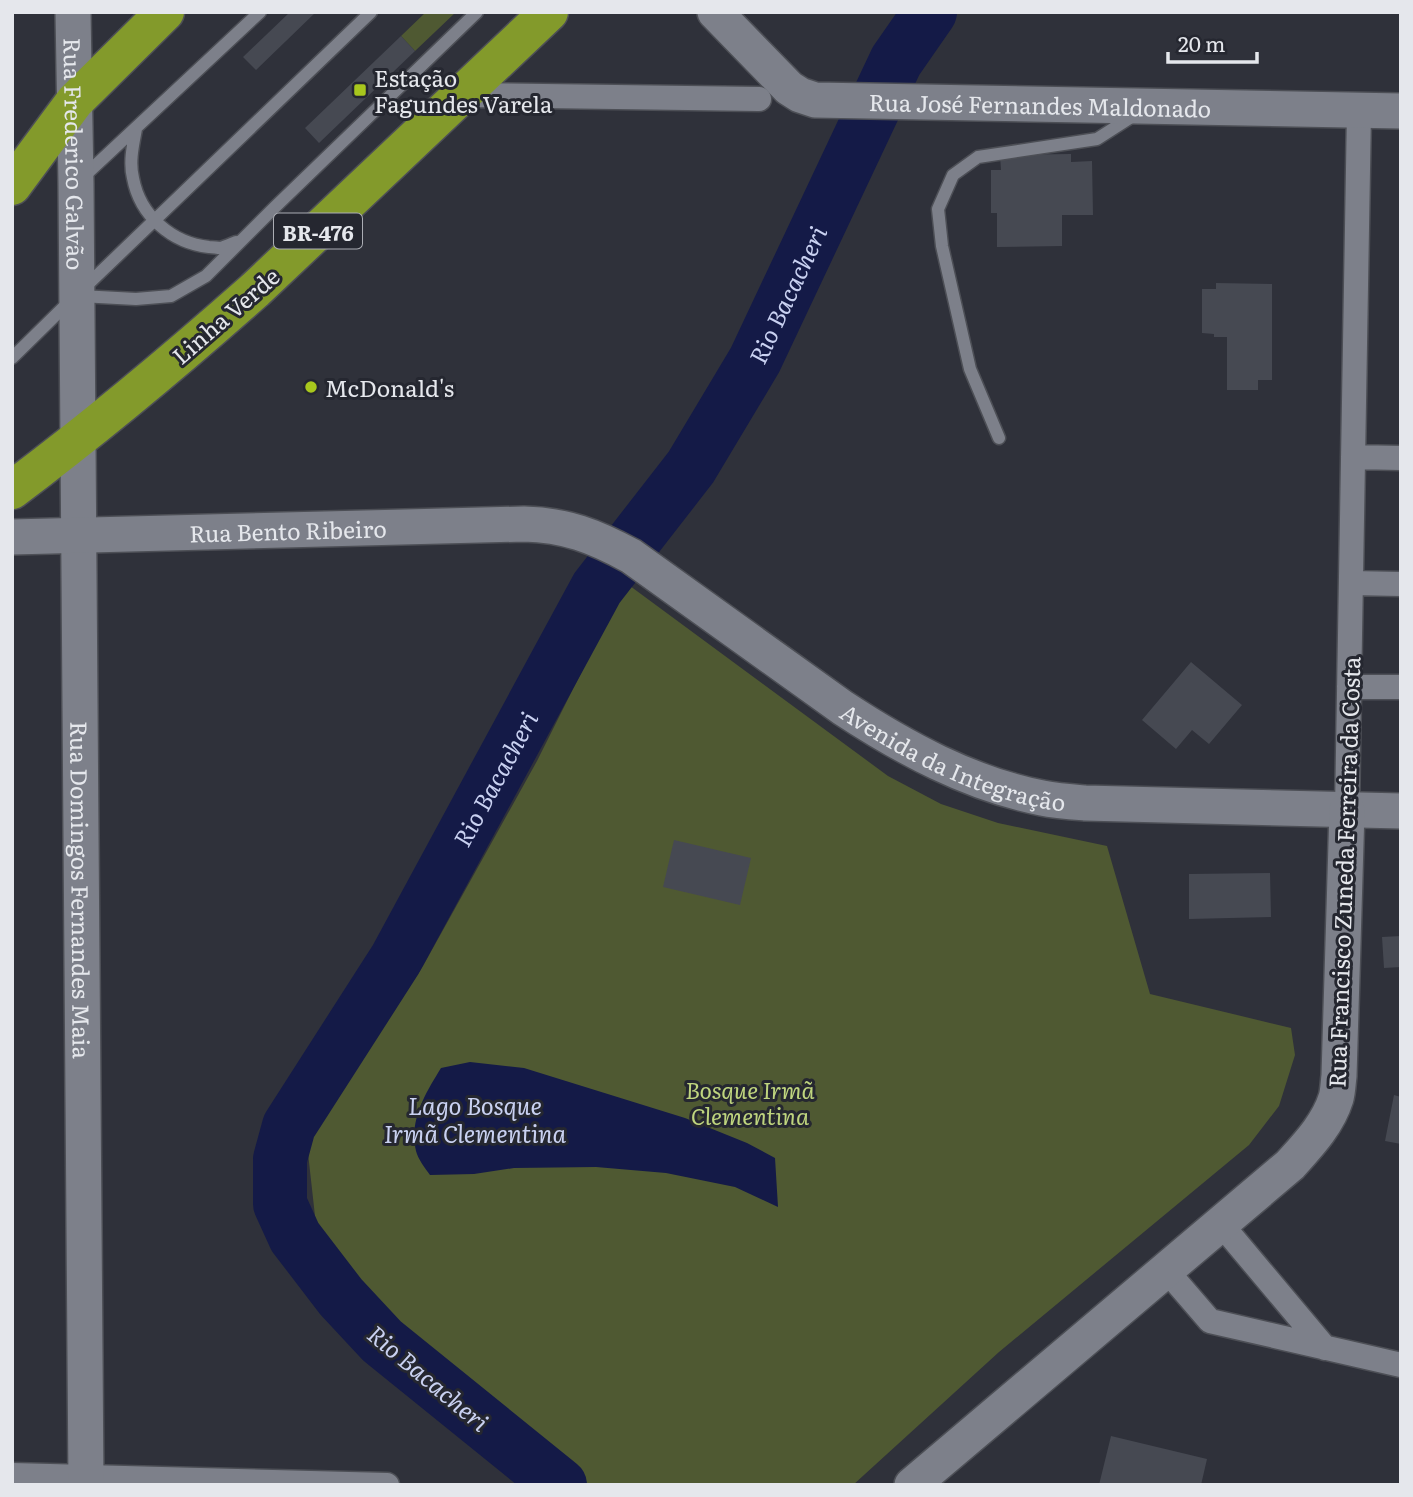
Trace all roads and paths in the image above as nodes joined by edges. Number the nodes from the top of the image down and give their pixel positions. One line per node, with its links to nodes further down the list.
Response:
1 (73, 12): 10 (main road, Rua Frederico Galvão)
2 (165, 12): 10 (highway)
3 (260, 12): 14 (lane)
4 (370, 12): 17 (lane)
5 (477, 12): 18 (lane)
6 (550, 12): 8 (highway, Linha Verde / BR-476)
7 (715, 12): 11 (main road, Rua José Fernandes Maldonado)
8 (464, 95): 9 (street); 22 (highway, Linha Verde / BR-476)
9 (759, 99)
10 (75, 101): 15 (main road, Rua Frederico Galvão); 16 (highway)
11 (1148, 106): 12 (main road, Rua José Fernandes Maldonado); 21 (lane)
12 (1359, 111): 13 (main road, Rua José Fernandes Maldonado); 23 (street, Rua Francisco Zuneda Ferreira da Costa)
13 (1401, 111)
14 (136, 129): 15 (lane); 17 (lane)
15 (76, 184): 19 (main road, Rua Frederico Galvão)
16 (12, 186)
17 (154, 221): 18 (lane); 19 (lane)
18 (242, 240): 19 (lane)
19 (76, 295): 20 (lane); 22 (main road, Rua Domingos Fernandes Maia)
20 (12, 358)
21 (999, 438)
22 (78, 441): 25 (highway, Linha Verde / BR-476); 27 (main road, Rua Domingos Fernandes Maia)
23 (1353, 457): 24 (street); 29 (street, Rua Francisco Zuneda Ferreira da Costa)
24 (1401, 458)
25 (12, 490)
26 (565, 527): 27 (main road, Rua Bento Ribeiro); 33 (main road, Avenida da Integração)
27 (78, 535): 28 (main road, Rua Bento Ribeiro); 40 (main road, Rua Domingos Fernandes Maia)
28 (12, 537)
29 (1351, 583): 30 (street); 31 (street, Rua Francisco Zuneda Ferreira da Costa)
30 (1401, 584)
31 (1349, 687): 32 (street); 33 (street, Rua Francisco Zuneda Ferreira da Costa)
32 (1401, 687)
33 (1347, 810): 34 (main road, Avenida da Integração); 35 (main road, Rua Francisco Zuneda Ferreira da Costa)
34 (1401, 811)
35 (1221, 1224): 36 (main road, Rua Francisco Zuneda Ferreira da Costa); 37 (street)
36 (1166, 1270): 37 (street); 42 (main road, Rua Francisco Zuneda Ferreira da Costa)
37 (1325, 1348): 38 (street)
38 (1401, 1365)
39 (12, 1475): 40 (street)
40 (86, 1481): 41 (street)
41 (387, 1485)
42 (912, 1485)

